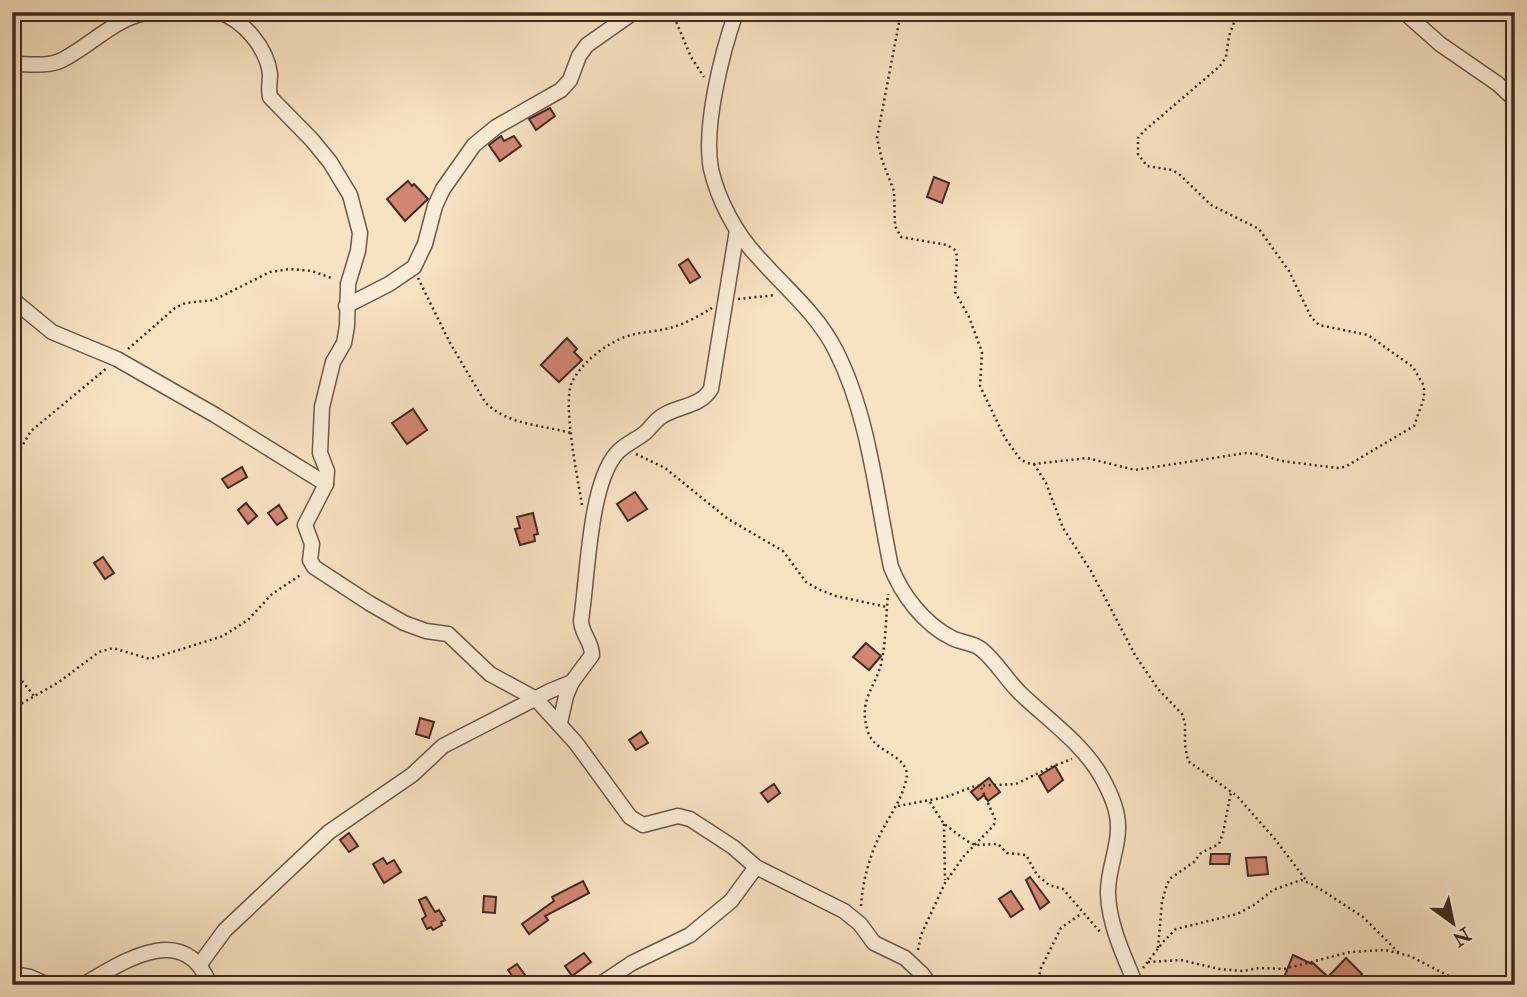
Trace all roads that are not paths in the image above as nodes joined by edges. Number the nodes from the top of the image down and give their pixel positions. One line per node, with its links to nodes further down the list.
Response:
1 (149, 12): 6 (street)
2 (218, 12): 10 (street)
3 (634, 12): 10 (street)
4 (736, 12): 8 (street)
5 (1404, 12): 7 (street)
6 (12, 64)
7 (1515, 100)
8 (737, 230): 12 (street); 18 (street)
9 (12, 299): 11 (street)
10 (346, 306): 11 (street)
11 (327, 484): 13 (street)
12 (572, 682): 13 (street); 14 (street)
13 (536, 699): 14 (street); 16 (street)
14 (560, 723): 15 (street)
15 (756, 867): 22 (street); 23 (street)
16 (200, 964): 20 (street); 21 (street)
17 (12, 974): 19 (street)
18 (1135, 982)
19 (48, 985)
20 (83, 985)
21 (210, 985)
22 (599, 985)
23 (930, 985)

